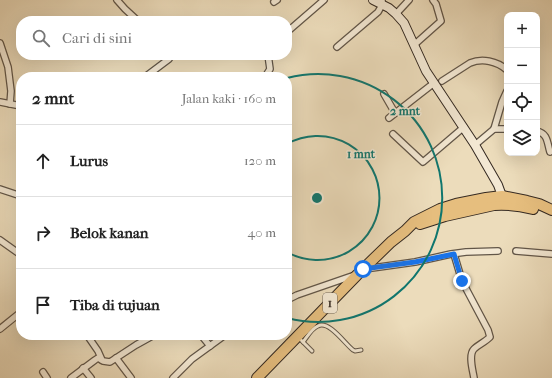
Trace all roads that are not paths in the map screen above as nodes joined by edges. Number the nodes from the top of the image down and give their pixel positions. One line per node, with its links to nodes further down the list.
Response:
1 (117, 0): 8 (street)
2 (324, 0): 9 (street)
3 (373, 0): 6 (street)
4 (409, 0): 7 (street)
5 (433, 0): 11 (street)
6 (382, 2): 7 (street); 12 (street)
7 (396, 14): 11 (street)
8 (133, 16)
9 (292, 28)
10 (0, 42): 23 (street)
11 (414, 45): 19 (street)
12 (337, 47)
13 (168, 60): 16 (street)
14 (269, 60): 17 (street)
15 (504, 68): 18 (street)
16 (152, 72)
17 (267, 72)
18 (442, 82)
19 (434, 83): 25 (street); 27 (street)
20 (384, 94): 25 (street)
21 (504, 98): 28 (street)
22 (0, 102): 23 (street)
23 (10, 104): 24 (street)
24 (16, 105)
25 (395, 113): 26 (street)
26 (389, 118)
27 (464, 127): 31 (street); 32 (street)
28 (494, 129): 29 (street); 32 (street)
29 (504, 129)
30 (540, 132): 33 (street)
31 (393, 134)
32 (475, 145): 36 (street)
33 (550, 152)
34 (0, 190): 35 (street)
35 (16, 195)
36 (502, 196): 37 (highway, 1); 38 (highway, 1)
37 (486, 202): 39 (highway, 1); 46 (highway, 1)
38 (552, 210)
39 (552, 215)
40 (0, 240): 41 (street)
41 (16, 251)
42 (498, 251): 44 (street)
43 (516, 251): 45 (street)
44 (454, 254): 46 (street); 68 (street)
45 (552, 254)
46 (360, 272): 47 (street); 50 (highway, 1)
47 (292, 298)
48 (16, 316): 49 (street)
49 (0, 329)
50 (300, 339): 56 (lane); 57 (lane); 67 (highway, 1)
51 (91, 340): 59 (street)
52 (145, 340): 58 (street)
53 (205, 340): 55 (street)
54 (218, 340): 55 (street)
55 (210, 346): 66 (street)
56 (361, 350)
57 (312, 351)
58 (116, 358): 59 (street); 65 (street)
59 (102, 360): 60 (street)
60 (84, 368): 63 (street); 64 (street)
61 (43, 372): 62 (street)
62 (47, 378)
63 (71, 378)
64 (91, 378)
65 (131, 378)
66 (173, 378)
67 (257, 378)
68 (474, 378)

